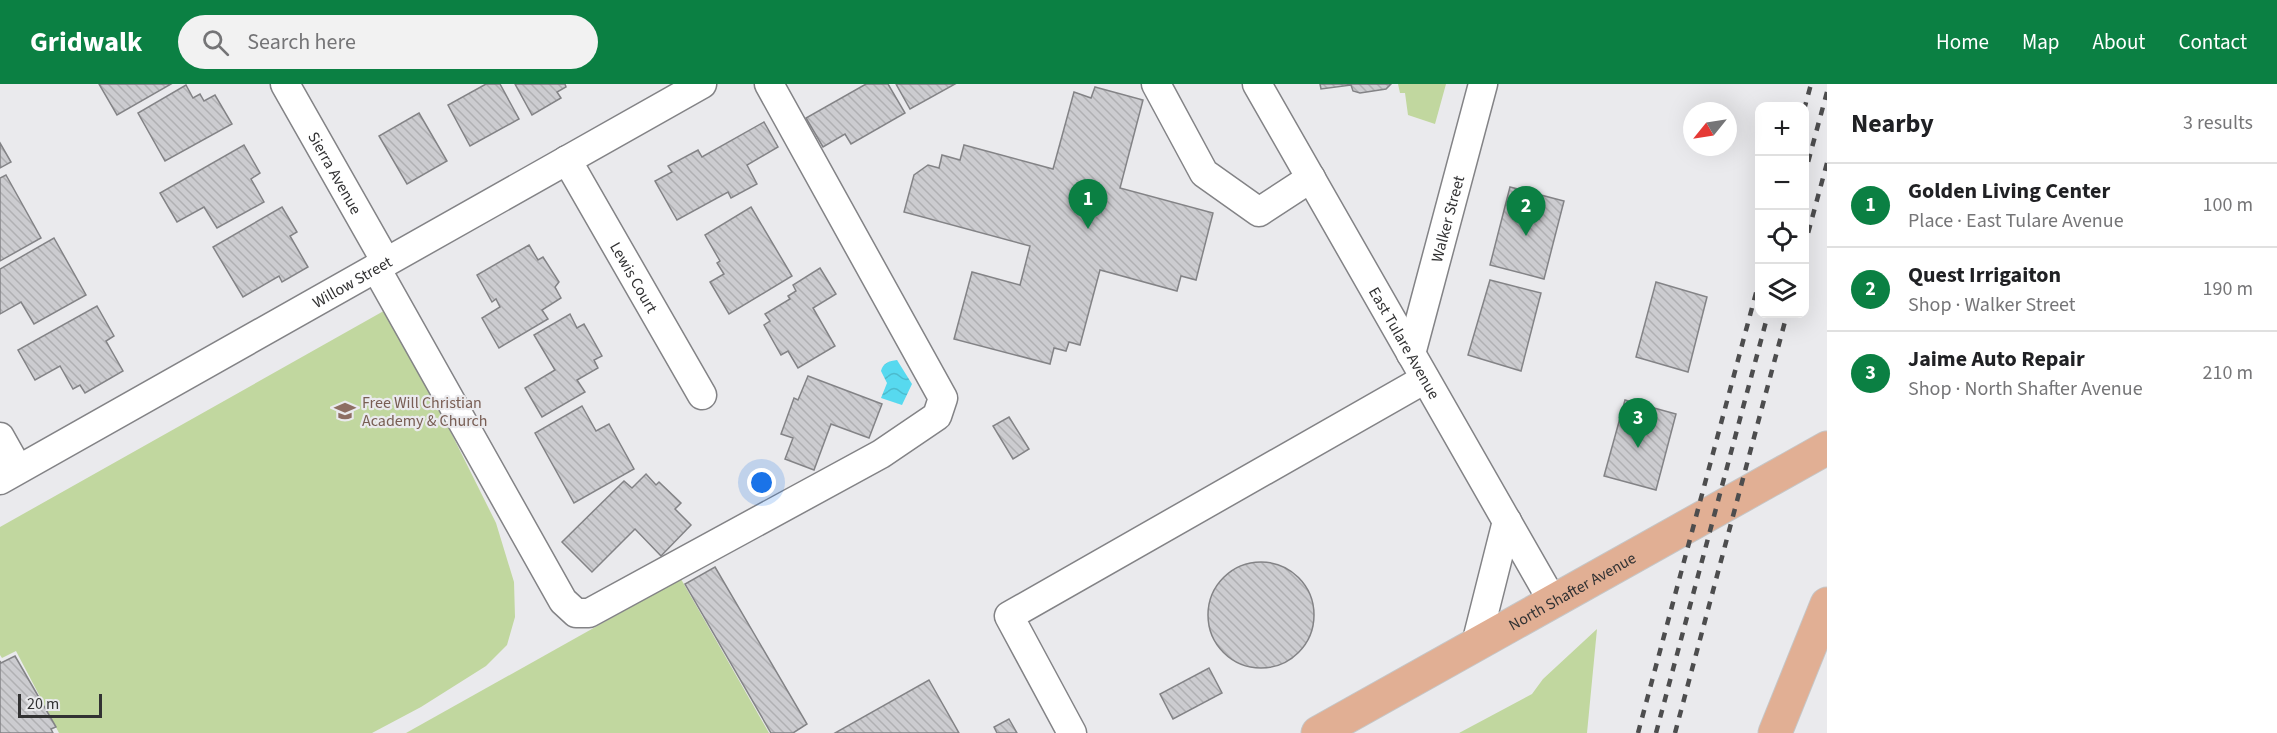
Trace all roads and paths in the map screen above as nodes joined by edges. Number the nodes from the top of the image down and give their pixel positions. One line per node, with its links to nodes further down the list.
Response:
1 (286, 84): 9 (street, Sierra Avenue)
2 (702, 84): 7 (street, Willow Street)
3 (769, 84): 9 (street, Sierra Avenue)
4 (1156, 84): 8 (street)
5 (1257, 84): 8 (street, East Tulare Avenue)
6 (1483, 84): 10 (street, Walker Street)
7 (567, 160): 9 (street, Willow Street); 12 (street, Lewis Court)
8 (1311, 178): 10 (street, East Tulare Avenue)
9 (381, 265): 15 (street, Willow Street)
10 (1411, 354): 11 (street, East Tulare Avenue)
11 (1425, 379): 16 (street, East Tulare Avenue); 20 (street)
12 (702, 395)
13 (0, 437): 15 (street)
14 (1827, 448): 17 (main road, North Shafter Avenue)
15 (9, 474)
16 (1507, 520): 17 (street, East Tulare Avenue); 19 (street)
17 (1553, 602): 19 (main road, North Shafter Avenue)
18 (1827, 603): 22 (main road)
19 (1476, 644): 21 (main road, North Shafter Avenue)
20 (1072, 733)
21 (1318, 733)
22 (1775, 733)

